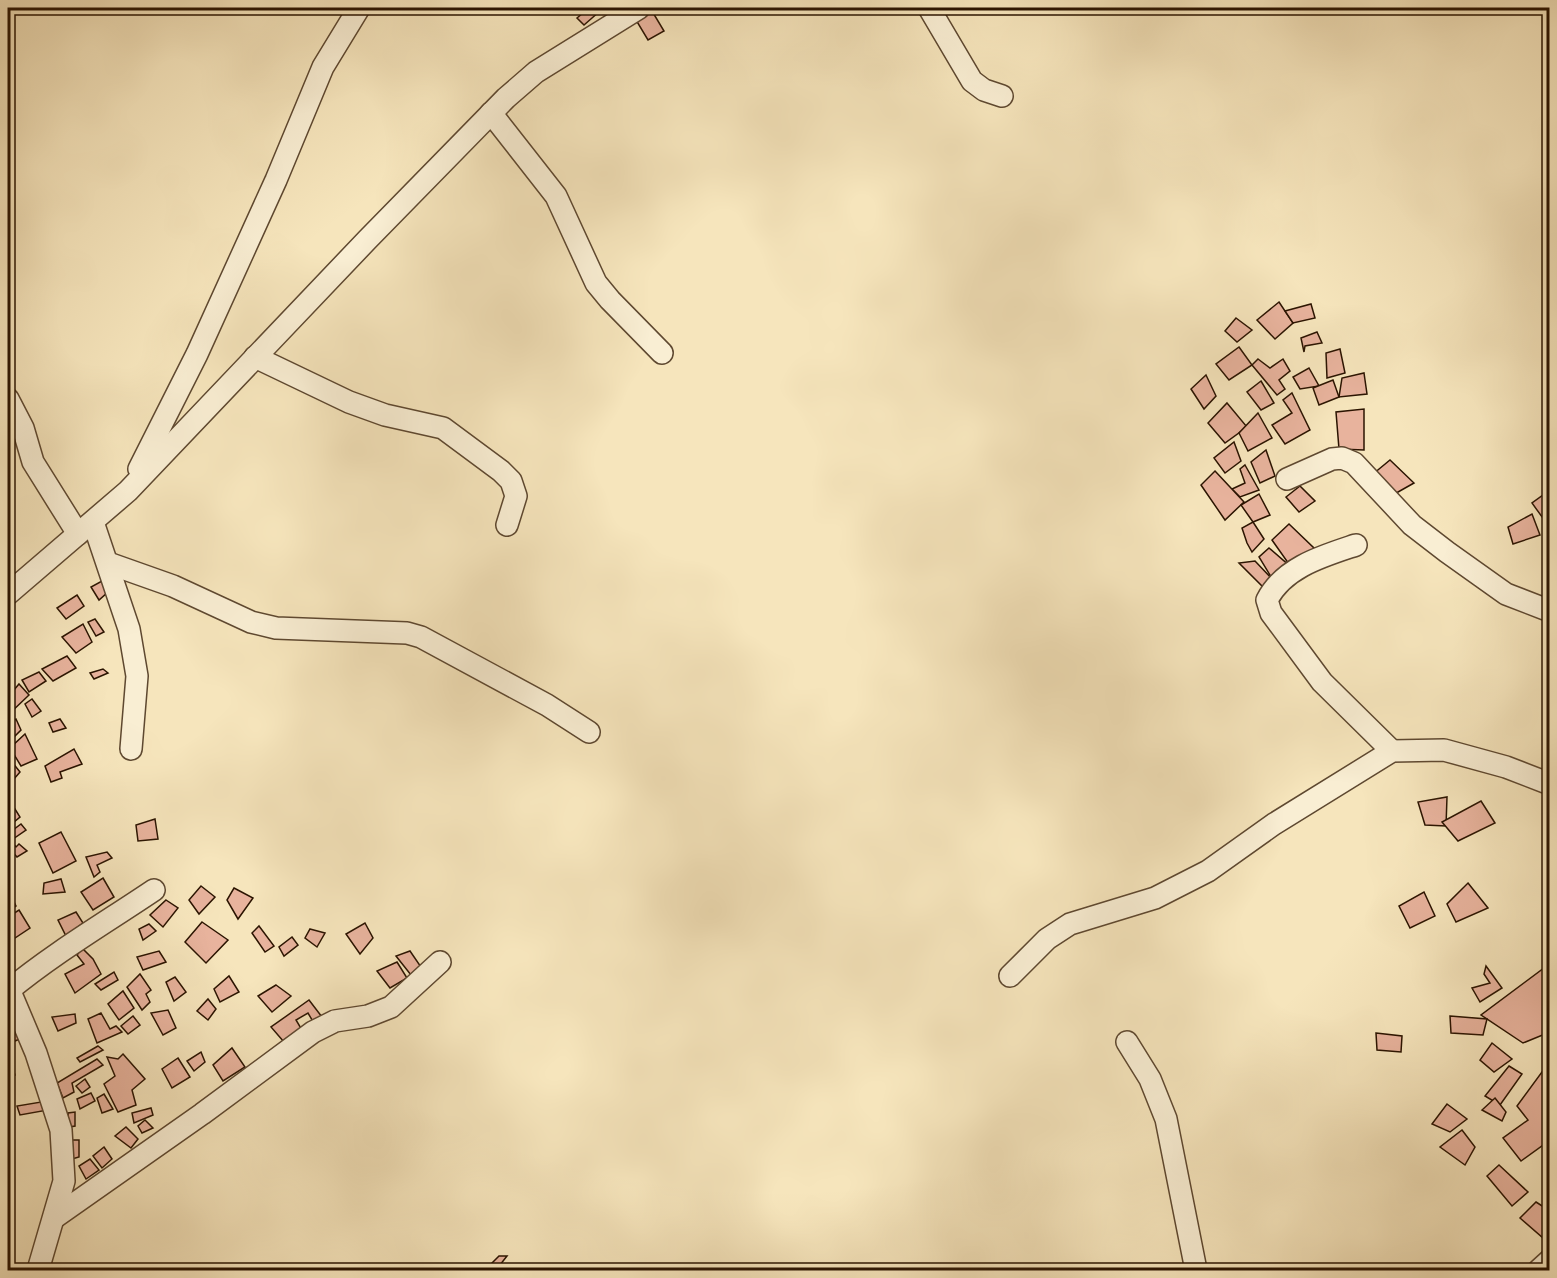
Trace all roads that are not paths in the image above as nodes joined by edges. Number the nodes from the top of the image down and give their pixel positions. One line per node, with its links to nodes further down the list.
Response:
1 (358, 8): 10 (street)
2 (639, 8): 5 (street)
3 (929, 8): 4 (street)
4 (1002, 96)
5 (491, 113): 6 (street); 7 (street)
6 (662, 353)
7 (255, 357): 10 (street); 11 (street)
8 (8, 399): 12 (street)
9 (1287, 479): 16 (street)
10 (128, 491): 12 (street)
11 (507, 525)
12 (86, 528): 14 (street); 15 (street)
13 (1356, 545): 19 (street)
14 (108, 563): 17 (street); 18 (street)
15 (8, 594)
16 (1550, 611)
17 (590, 732)
18 (130, 749)
19 (1392, 751): 20 (street); 23 (street)
20 (1550, 784)
21 (154, 890): 24 (street)
22 (440, 962): 26 (street)
23 (1010, 976)
24 (8, 990): 26 (street)
25 (1127, 1042): 29 (street)
26 (54, 1218): 28 (street)
27 (1550, 1260): 30 (street)
28 (38, 1270)
29 (1196, 1270)
30 (1539, 1270)

